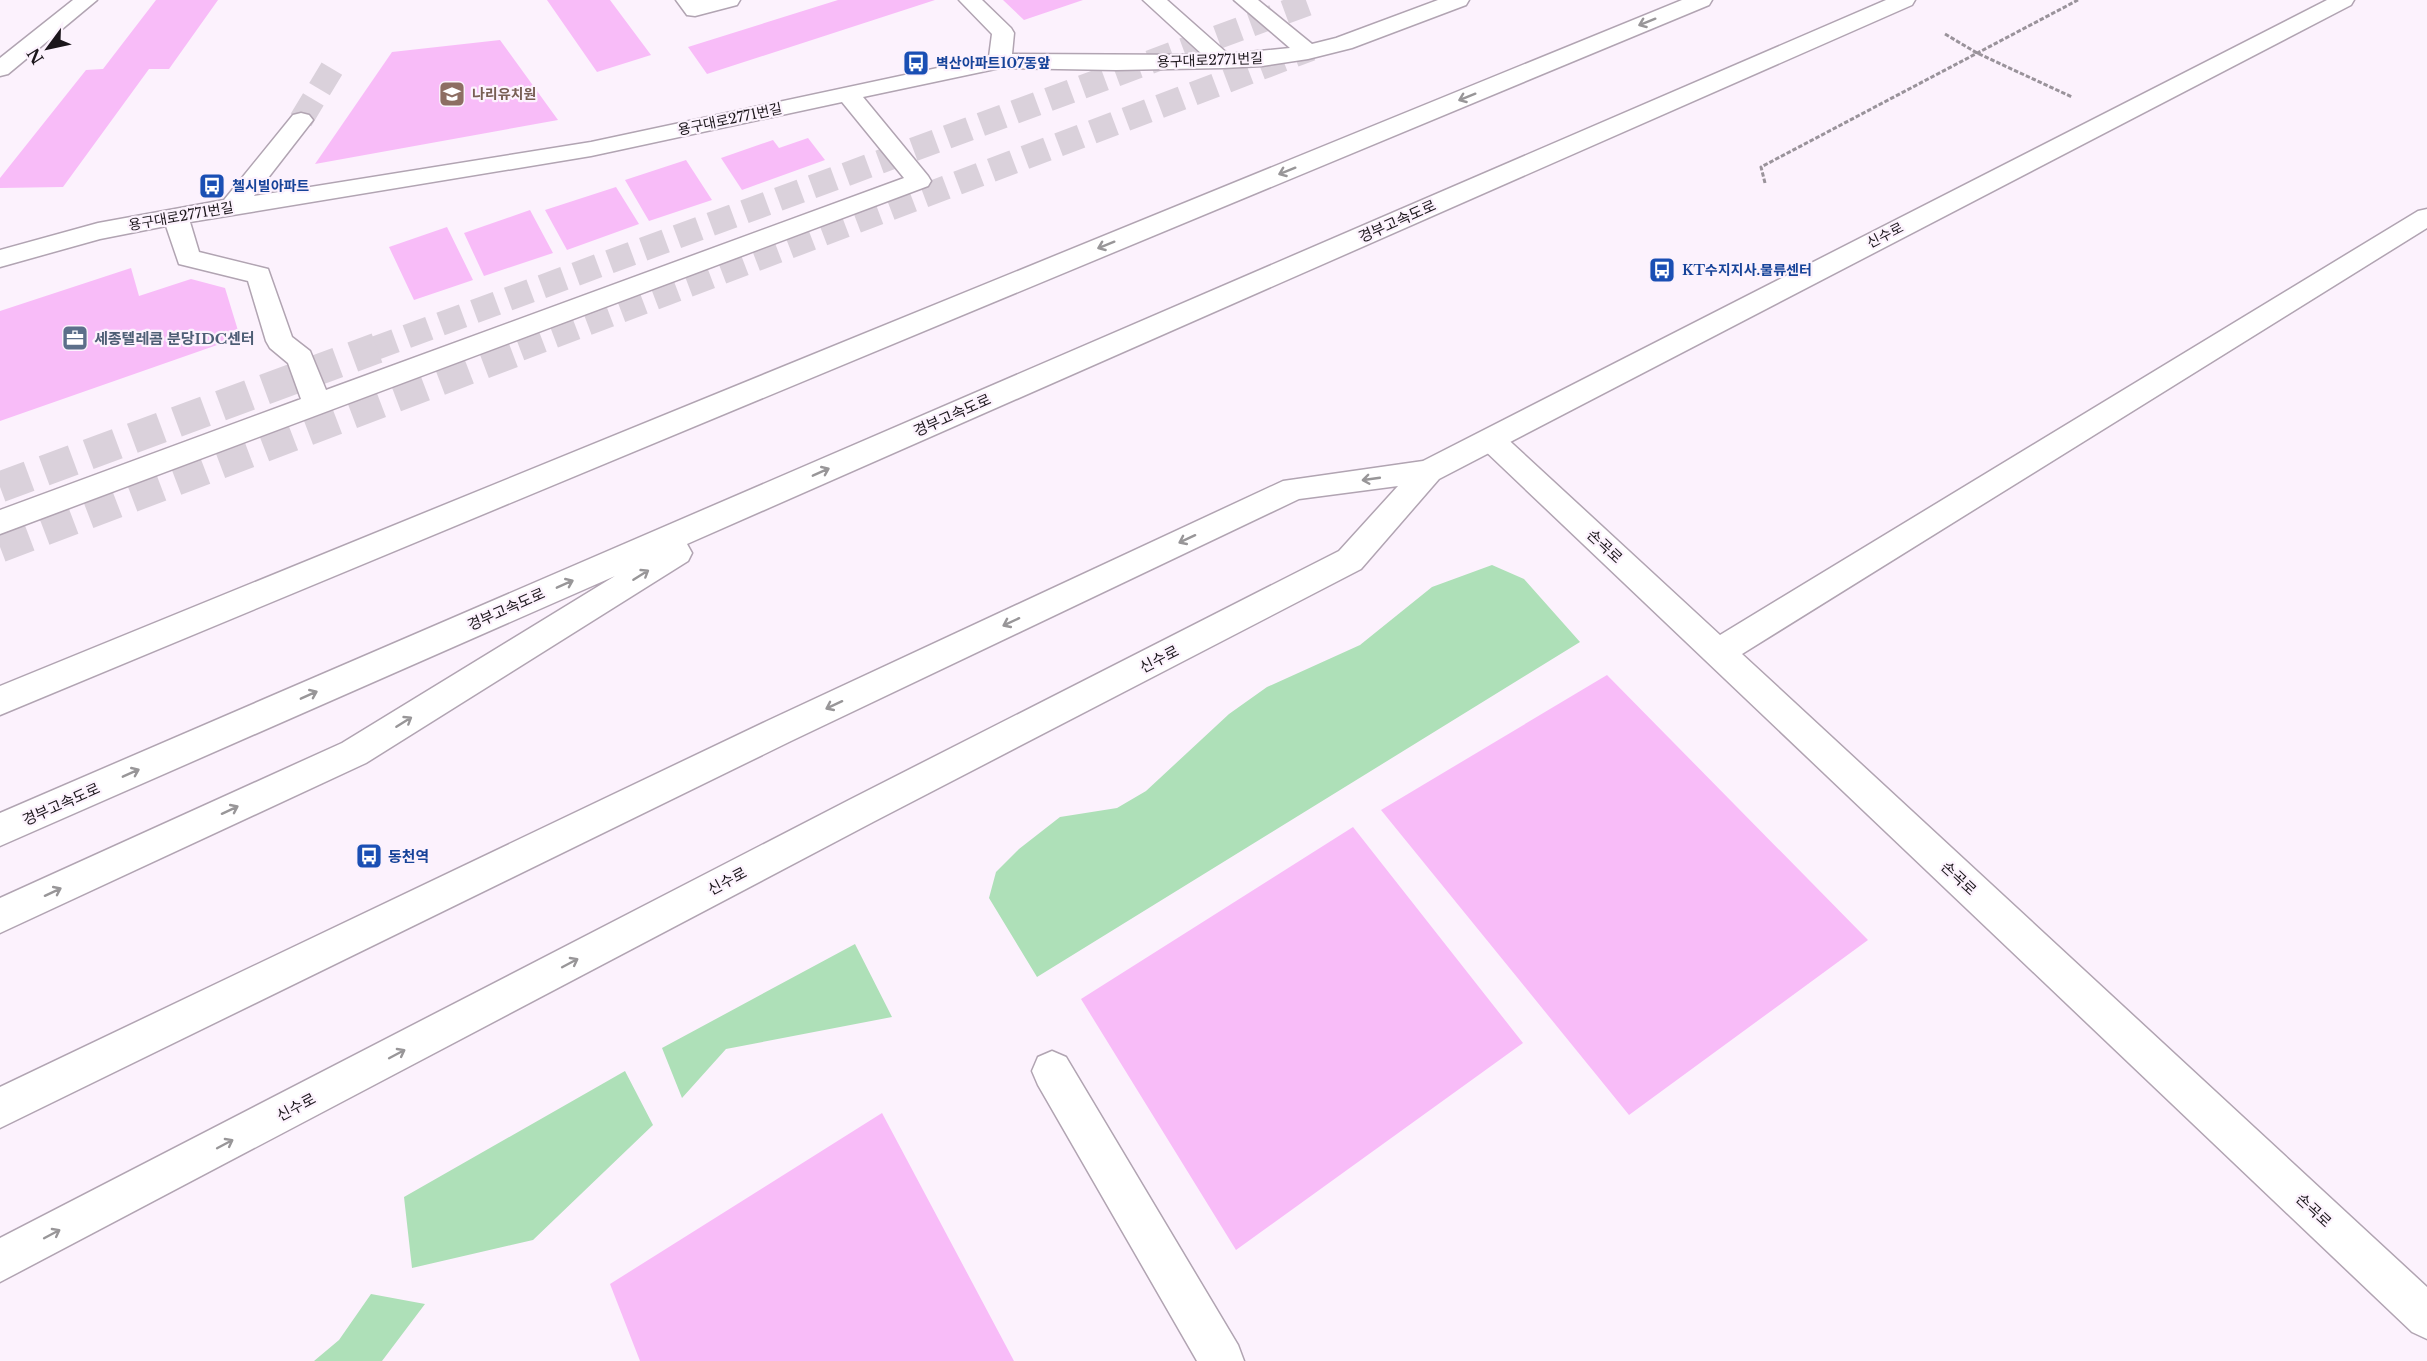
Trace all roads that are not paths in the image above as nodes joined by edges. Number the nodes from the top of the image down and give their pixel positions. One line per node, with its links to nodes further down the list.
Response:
1 (86, 0): 14 (main road)
2 (687, 0): 3 (main road)
3 (729, 0)
4 (970, 0): 12 (main road)
5 (1154, 0): 13 (main road)
6 (1245, 0): 11 (main road)
7 (1458, 0): 11 (main road, 용구대로2771번길)
8 (1701, 0): 27 (main road, one-way to 27)
9 (1904, 0): 24 (main road, 경부고속도로, one-way to 9)
10 (2343, 0): 22 (main road, 신수로)
11 (1308, 52): 13 (main road, 용구대로2771번길)
12 (1000, 61): 13 (main road, 용구대로2771번길); 15 (main road, 용구대로2771번길)
13 (1223, 61)
14 (0, 69)
15 (848, 94): 17 (main road, 용구대로2771번길); 21 (main road)
16 (301, 120): 17 (main road)
17 (232, 207): 18 (main road, 용구대로2771번길)
18 (176, 216): 20 (main road, 용구대로2771번길); 21 (main road)
19 (2427, 217): 26 (main road)
20 (0, 259)
21 (317, 405): 25 (main road)
22 (1491, 440): 23 (main road, 신수로); 26 (main road, 손곡로)
23 (1428, 471): 31 (main road, 신수로, one-way to 31); 32 (main road, 신수로, one-way to 23)
24 (780, 490): 28 (main road, 경부고속도로, one-way to 24); 29 (main road, one-way to 24)
25 (0, 522)
26 (1719, 652): 33 (main road, 손곡로)
27 (0, 701)
28 (0, 830)
29 (0, 916)
30 (1052, 1071): 34 (main road)
31 (0, 1108)
32 (0, 1261)
33 (2427, 1317)
34 (1222, 1361)

